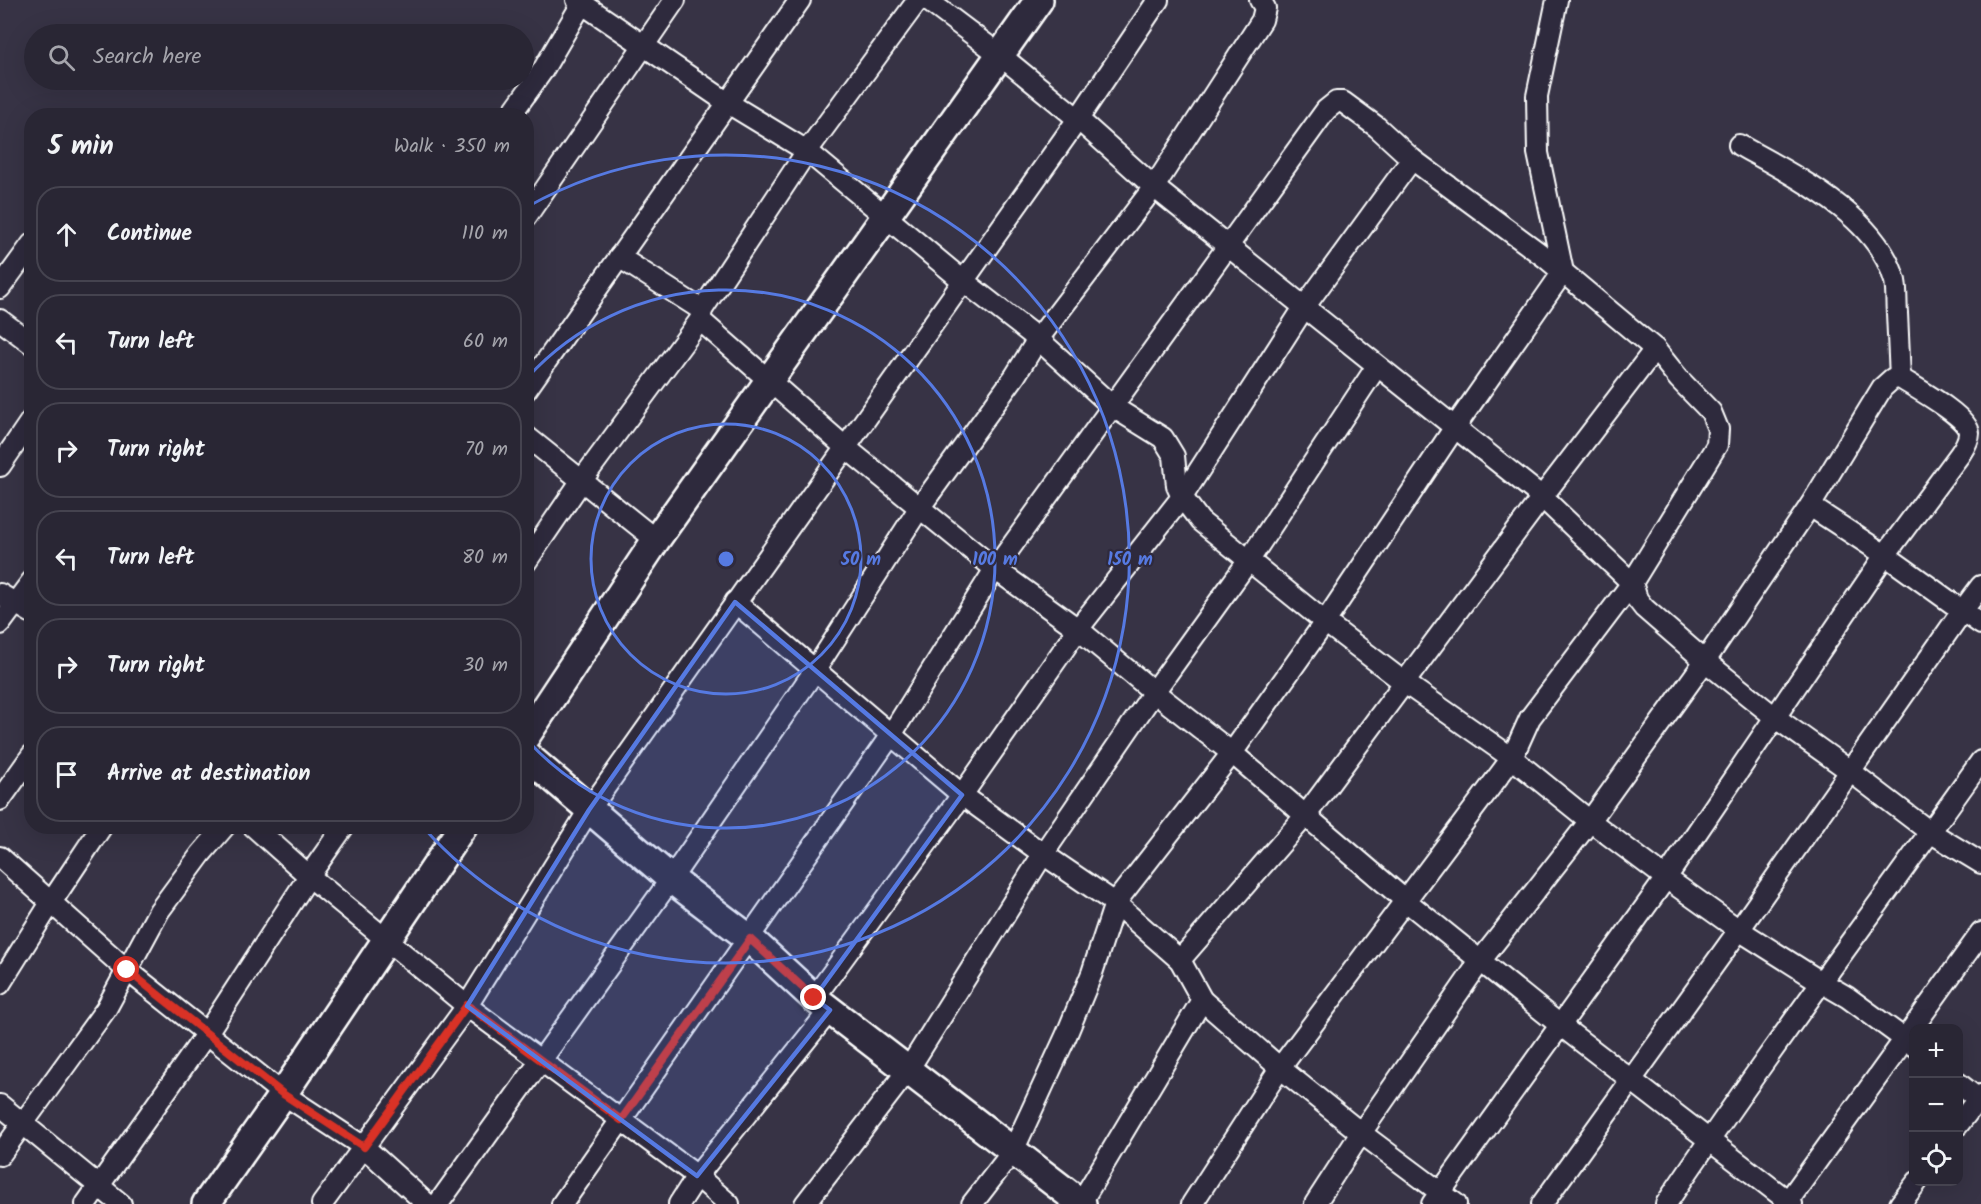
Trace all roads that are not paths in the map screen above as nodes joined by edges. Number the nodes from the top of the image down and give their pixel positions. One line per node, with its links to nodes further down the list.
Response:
1 (675, 0): 10 (street)
2 (800, 0): 14 (street)
3 (918, 0): 18 (street)
4 (927, 0): 11 (street)
5 (1039, 0): 11 (street)
6 (1158, 0): 16 (street)
7 (1260, 0): 20 (street)
8 (1557, 0): 26 (street)
9 (581, 1): 10 (street); 12 (street)
10 (644, 44): 14 (street); 21 (street)
11 (1000, 55): 16 (street); 22 (street)
12 (534, 83)
13 (529, 90): 15 (street)
14 (728, 103): 18 (street); 25 (street)
15 (516, 108)
16 (1078, 119): 20 (street); 27 (street)
17 (1739, 146): 36 (street)
18 (807, 151): 22 (street); 30 (street)
19 (1412, 159): 23 (street); 26 (street); 29 (street)
20 (1154, 187): 23 (street); 33 (street)
21 (534, 205)
22 (886, 215): 27 (street); 38 (street)
23 (1229, 246): 29 (street); 39 (street)
24 (24, 255): 28 (street)
25 (619, 257): 30 (street); 37 (street)
26 (1563, 272): 34 (street); 40 (street)
27 (962, 280): 33 (street); 43 (street)
28 (0, 288)
29 (1305, 306): 35 (street); 46 (street)
30 (701, 315): 38 (street); 45 (street)
31 (0, 320): 32 (street)
32 (24, 338)
33 (1038, 339): 39 (street); 49 (street)
34 (1655, 349): 47 (street); 55 (street)
35 (1377, 366): 40 (street); 53 (street)
36 (1900, 378): 48 (street); 52 (street)
37 (534, 379)
38 (770, 382): 43 (street); 50 (street)
39 (1113, 407): 46 (street); 54 (street)
40 (1455, 427): 47 (street); 60 (street)
41 (24, 431): 44 (street)
42 (534, 442): 45 (street)
43 (845, 447): 49 (street); 57 (street)
44 (0, 466)
45 (582, 480): 50 (street); 51 (street)
46 (1182, 497): 53 (street); 63 (street)
47 (1542, 497): 55 (street); 66 (street)
48 (1810, 506): 52 (street); 64 (street)
49 (920, 507): 54 (street); 65 (street)
50 (656, 540): 69 (street)
51 (534, 550)
52 (1885, 555): 59 (street); 68 (street)
53 (1249, 560): 60 (street); 67 (street)
54 (995, 568): 63 (street); 70 (street)
55 (1632, 583): 64 (street); 72 (street)
56 (1981, 586): 59 (street)
57 (735, 602): 65 (street); 79 (street)
58 (16, 603): 61 (street)
59 (1962, 610): 62 (street); 76 (street)
60 (1325, 622): 66 (street); 71 (street)
61 (0, 624)
62 (1981, 624)
63 (1078, 629): 67 (street); 77 (street)
64 (1705, 661): 68 (street); 81 (street)
65 (815, 670): 70 (street); 93 (street)
66 (1405, 683): 72 (street); 80 (street)
67 (1154, 692): 71 (street); 88 (street)
68 (1776, 718): 76 (street); 92 (street)
69 (534, 724)
70 (891, 735): 77 (street); 99 (street)
71 (1232, 753): 80 (street); 96 (street)
72 (1512, 758): 81 (street); 95 (street)
73 (1981, 761): 82 (street)
74 (534, 762): 79 (street)
75 (24, 766): 78 (street)
76 (1850, 771): 82 (street); 97 (street)
77 (962, 795): 88 (street); 107 (street)
78 (0, 800)
79 (589, 810): 93 (street); 108 (street)
80 (1306, 815): 95 (street); 101 (street)
81 (1590, 820): 92 (street); 102 (street)
82 (1930, 832): 90 (street); 104 (street)
83 (97, 834): 94 (street)
84 (218, 834): 103 (street)
85 (262, 834): 91 (street)
86 (338, 834): 91 (street)
87 (459, 834): 100 (street)
88 (1043, 854): 96 (street); 115 (street)
89 (0, 856): 94 (street)
90 (1981, 863)
91 (309, 876): 100 (street); 111 (street)
92 (1666, 878): 97 (street); 110 (street)
93 (671, 879): 99 (street); 113 (street)
94 (52, 901): 103 (street); 105 (street)
95 (1406, 901): 102 (street); 114 (street)
96 (1115, 903): 101 (street); 127 (street)
97 (1739, 930): 104 (street); 116 (street)
98 (1981, 933): 109 (street)
99 (750, 939): 107 (street); 121 (street)
100 (386, 940): 108 (street); 118 (street)
101 (1180, 960): 106 (street)
102 (1481, 960): 110 (street); 124 (street)
103 (127, 970): 111 (street); 123 (street)
104 (1821, 982): 112 (street); 125 (street)
105 (0, 984)
106 (1202, 1000): 114 (street); 145 (street)
107 (822, 1004): 115 (street); 129 (street)
108 (467, 1005): 113 (street); 126 (street)
109 (1921, 1024)
110 (1560, 1025): 116 (street); 132 (street)
111 (207, 1034): 118 (street); 130 (street)
112 (1909, 1042): 133 (street)
113 (540, 1061): 121 (street); 139 (street)
114 (1280, 1068): 124 (street); 146 (street)
115 (908, 1070): 127 (street); 143 (street)
116 (1630, 1080): 125 (street); 149 (street)
117 (1963, 1086): 119 (street)
118 (283, 1094): 126 (street); 136 (street)
119 (1980, 1098): 122 (street)
120 (0, 1105): 123 (street)
121 (621, 1120): 129 (street); 140 (street)
122 (1963, 1120)
123 (22, 1124): 128 (street); 130 (street)
124 (1361, 1133): 132 (street); 147 (street)
125 (1708, 1141): 133 (street); 150 (street)
126 (364, 1147): 137 (street); 138 (street)
127 (1013, 1151): 144 (street); 145 (street)
128 (0, 1155)
129 (697, 1176): 141 (street); 142 (street)
130 (99, 1185): 134 (street); 135 (street)
131 (1914, 1186): 151 (street)
132 (1436, 1198): 148 (street)
133 (1789, 1203)
134 (86, 1204)
135 (121, 1204)
136 (206, 1204)
137 (322, 1204)
138 (427, 1204)
139 (438, 1204)
140 (562, 1204)
141 (679, 1204)
142 (729, 1204)
143 (806, 1204)
144 (972, 1204)
145 (1081, 1204)
146 (1192, 1204)
147 (1316, 1204)
148 (1456, 1204)
149 (1542, 1204)
150 (1666, 1204)
151 (1900, 1204)

